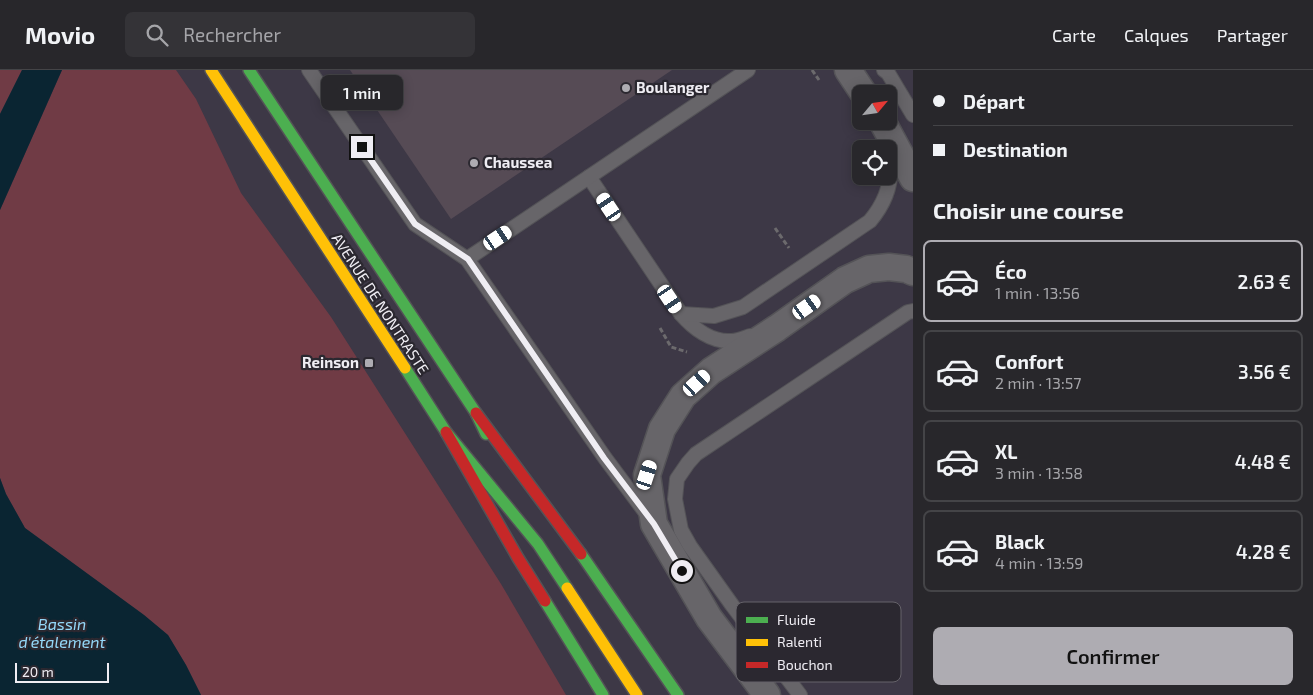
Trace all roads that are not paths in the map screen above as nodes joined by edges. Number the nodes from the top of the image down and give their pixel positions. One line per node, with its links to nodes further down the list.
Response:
1 (211, 70): 19 (main road, AVENUE DE NONTRASTE)
2 (249, 70): 18 (main road, AVENUE DE NONTRASTE)
3 (309, 70): 13 (lane)
4 (748, 70): 10 (lane)
5 (848, 70): 7 (street)
6 (884, 70): 8 (lane)
7 (858, 85)
8 (913, 115)
9 (886, 130): 11 (street)
10 (590, 177): 13 (lane); 16 (lane)
11 (913, 178)
12 (888, 185): 16 (lane)
13 (468, 259): 22 (lane)
14 (913, 272): 17 (street)
15 (913, 311): 24 (lane)
16 (681, 314): 17 (lane)
17 (777, 328): 22 (street)
18 (476, 413): 20 (main road, AVENUE DE NONTRASTE); 30 (main road)
19 (446, 432): 23 (main road, AVENUE DE NONTRASTE); 28 (main road)
20 (501, 465)
21 (518, 500): 23 (main road, AVENUE DE NONTRASTE)
22 (654, 524): 25 (street)
23 (538, 544): 29 (main road, AVENUE DE NONTRASTE)
24 (736, 610)
25 (736, 654)
26 (756, 682): 31 (street)
27 (790, 682): 32 (lane)
28 (603, 695)
29 (637, 695)
30 (678, 695)
31 (766, 695)
32 (800, 695)

